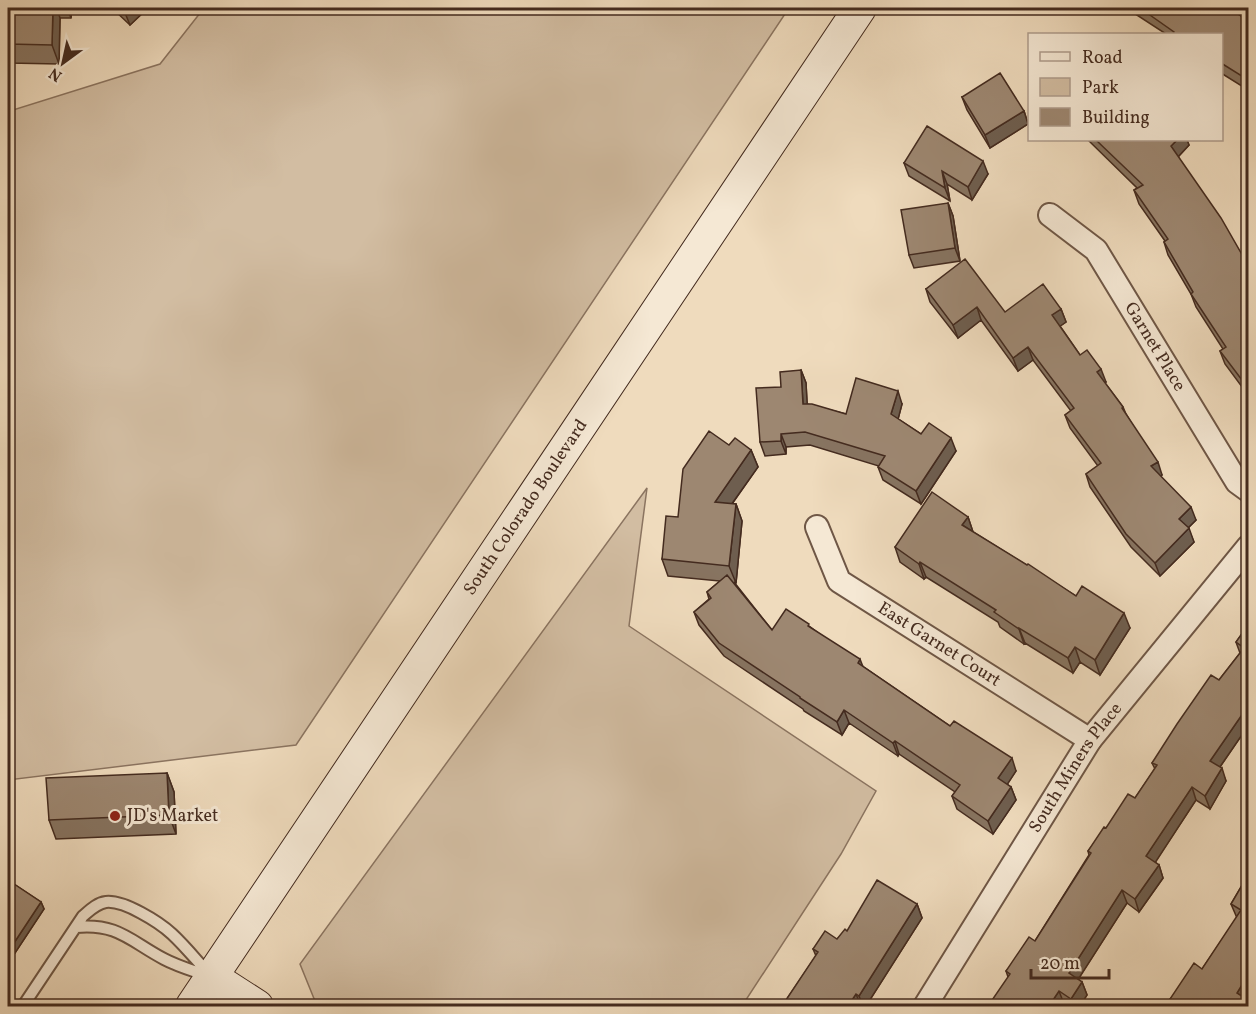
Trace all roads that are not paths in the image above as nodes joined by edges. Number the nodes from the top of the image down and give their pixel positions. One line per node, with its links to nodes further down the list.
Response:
1 (860, 8): 8 (main road, South Colorado Boulevard)
2 (1050, 215): 3 (street, Garnet Place)
3 (1248, 490)
4 (817, 527): 6 (street, East Garnet Court)
5 (1248, 547): 6 (street, South Miners Place)
6 (1090, 740): 12 (street, South Miners Place)
7 (76, 927): 8 (lane); 8 (lane); 9 (lane)
8 (212, 977): 10 (main road, South Colorado Boulevard); 11 (main road)
9 (23, 1006)
10 (192, 1006)
11 (257, 1006)
12 (926, 1006)

